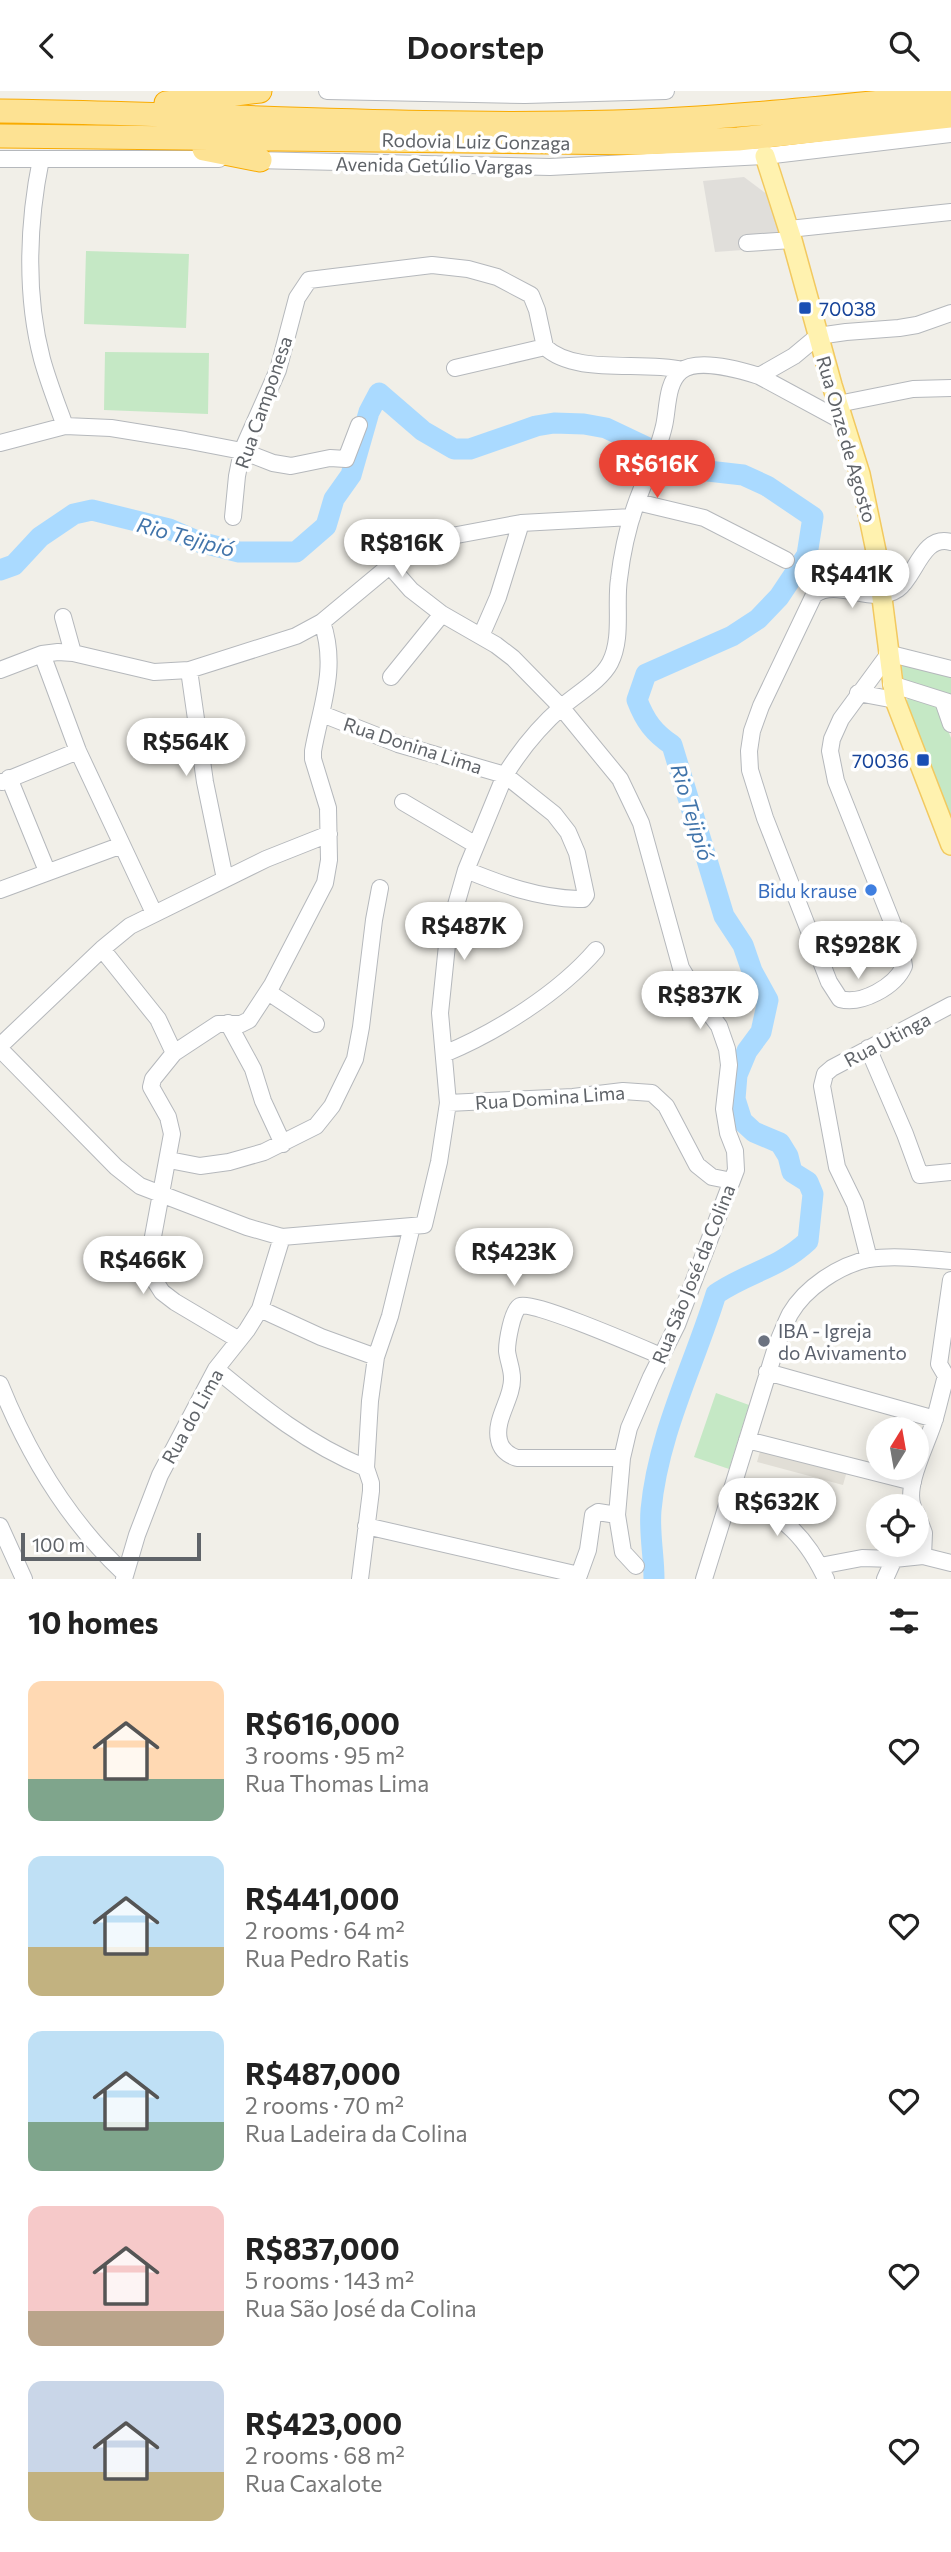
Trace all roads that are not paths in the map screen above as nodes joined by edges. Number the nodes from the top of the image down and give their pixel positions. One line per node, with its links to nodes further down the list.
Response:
1 (260, 91): 6 (highway)
2 (327, 91): 3 (street)
3 (666, 91)
4 (951, 95): 6 (highway, Rodovia Luiz Gonzaga)
5 (0, 111): 6 (highway, Rodovia Luiz Gonzaga)
6 (90, 112)
7 (951, 116): 10 (highway, Rodovia Luiz Gonzaga)
8 (951, 134): 11 (street, Avenida Getúlio Vargas)
9 (0, 136): 10 (highway, Rodovia Luiz Gonzaga)
10 (156, 139): 14 (highway)
11 (765, 156): 14 (street, Avenida Getúlio Vargas); 16 (main road, Rua Onze de Agosto)
12 (0, 159): 13 (street, Avenida Getúlio Vargas)
13 (41, 159): 14 (street, Avenida Getúlio Vargas); 27 (street)
14 (260, 160)
15 (951, 212): 16 (street)
16 (791, 234): 17 (street); 19 (main road, Rua Onze de Agosto)
17 (747, 243)
18 (951, 313): 19 (street)
19 (818, 336): 23 (street); 25 (main road, Rua Onze de Agosto)
20 (545, 347): 21 (street); 22 (street); 29 (street, Rua Camponesa)
21 (455, 368)
22 (682, 370): 23 (street); 30 (street)
23 (758, 376): 25 (street)
24 (951, 388): 25 (street)
25 (841, 413): 36 (main road, Rua Onze de Agosto)
26 (359, 425): 29 (street)
27 (65, 426): 28 (street); 29 (street)
28 (0, 443)
29 (242, 451): 31 (street, Rua Camponesa)
30 (634, 510): 32 (street); 34 (street); 51 (street)
31 (233, 517)
32 (521, 523): 35 (street); 40 (street)
33 (951, 542): 36 (street)
34 (786, 561)
35 (389, 565): 37 (street, Rua São José da Colina); 39 (street)
36 (882, 596): 43 (main road, Rua Onze de Agosto); 49 (street)
37 (442, 614): 40 (street, Rua São José da Colina); 47 (street)
38 (63, 617): 41 (street)
39 (322, 622): 46 (street); 52 (street)
40 (481, 636): 51 (street, Rua São José da Colina)
41 (73, 653): 42 (street); 46 (street)
42 (43, 654): 45 (street); 54 (street)
43 (888, 654): 44 (street); 48 (main road, Rua Onze de Agosto); 49 (street)
44 (951, 669)
45 (0, 670)
46 (189, 670): 64 (street)
47 (391, 677)
48 (893, 692): 49 (street); 50 (street); 61 (main road, Rua Onze de Agosto)
49 (858, 693)
50 (947, 702): 53 (street)
51 (561, 708): 55 (street); 82 (street, Rua São José da Colina)
52 (322, 714): 55 (street, Rua Donina Lima); 58 (street)
53 (951, 724)
54 (79, 751): 56 (street); 59 (street)
55 (505, 775): 60 (street); 62 (street, Rua Donina Lima)
56 (4, 780): 63 (street)
57 (403, 802): 60 (street)
58 (329, 834): 64 (street); 70 (street)
59 (122, 845): 63 (street); 67 (street)
60 (476, 845): 62 (street)
61 (951, 845)
62 (466, 870): 77 (street)
63 (47, 871): 66 (street)
64 (225, 879): 67 (street)
65 (380, 888): 79 (street)
66 (0, 890)
67 (155, 913): 68 (street)
68 (102, 949): 74 (street); 76 (street)
69 (596, 950): 77 (street)
70 (268, 992): 72 (street); 73 (street)
71 (951, 1005): 75 (street, Rua Utinga)
72 (228, 1023): 76 (street); 79 (street)
73 (316, 1024)
74 (0, 1047): 83 (street)
75 (868, 1048): 81 (street); 86 (street, Rua Utinga)
76 (174, 1053): 80 (street)
77 (444, 1054): 78 (street)
78 (449, 1103): 82 (street, Rua Domina Lima); 84 (street)
79 (283, 1143): 80 (street)
80 (169, 1160): 83 (street)
81 (951, 1172)
82 (732, 1181): 91 (street, Rua São José da Colina)
83 (162, 1196): 85 (street); 90 (street)
84 (418, 1225): 85 (street); 92 (street)
85 (282, 1237): 89 (street, Rua do Lima)
86 (869, 1259): 87 (street); 94 (street)
87 (951, 1261)
88 (951, 1280): 95 (street)
89 (260, 1309): 90 (street, Rua do Lima); 92 (street)
90 (239, 1340): 93 (street, Rua do Lima)
91 (661, 1356): 99 (street, Rua São José da Colina); 99 (street)
92 (376, 1357): 100 (street)
93 (216, 1369): 100 (street); 114 (street, Rua do Lima)
94 (767, 1371): 97 (street); 98 (street)
95 (948, 1377): 97 (street)
96 (0, 1384): 114 (street)
97 (935, 1419): 101 (street)
98 (747, 1440): 101 (street); 103 (street)
99 (622, 1458): 104 (street, Rua São José da Colina)
100 (366, 1468): 106 (street)
101 (913, 1482): 102 (street)
102 (910, 1494)
103 (729, 1496): 112 (street); 116 (street)
104 (617, 1515): 106 (street); 111 (street, Rua São José da Colina)
105 (0, 1526): 113 (street)
106 (366, 1526): 115 (street)
107 (913, 1557): 109 (street)
108 (927, 1557): 110 (street)
109 (894, 1559): 112 (street); 117 (street)
110 (951, 1563)
111 (636, 1566)
112 (823, 1573)
113 (18, 1577)
114 (124, 1577)
115 (360, 1579)
116 (704, 1579)
117 (885, 1579)

